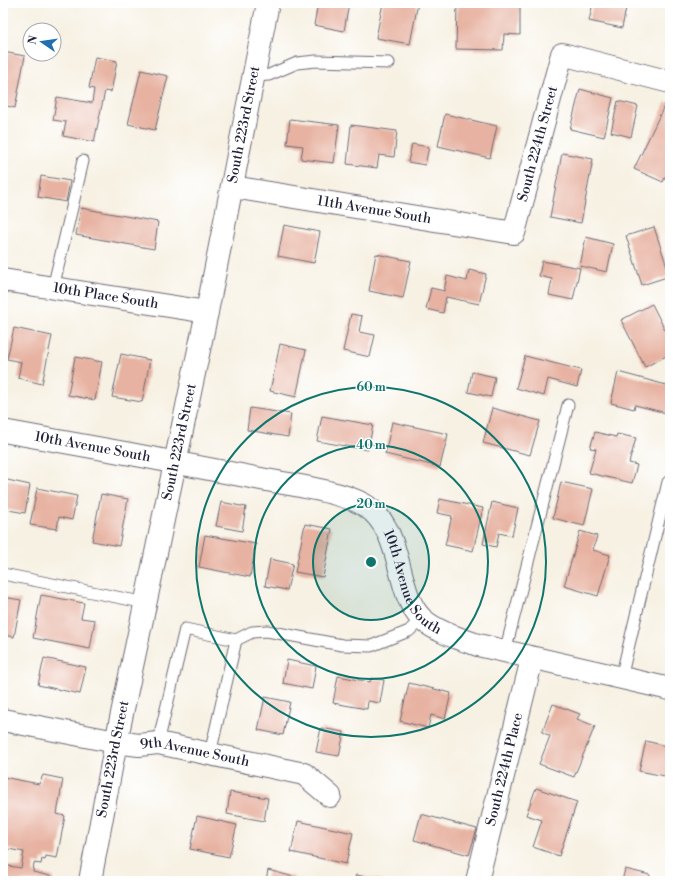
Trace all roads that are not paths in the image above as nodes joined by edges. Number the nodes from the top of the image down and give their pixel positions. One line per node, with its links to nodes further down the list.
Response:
1 (268, 3): 3 (street, South 223rd Street)
2 (389, 63): 3 (lane)
3 (254, 76): 6 (street, South 223rd Street)
4 (670, 82): 7 (street, South 224th Street)
5 (83, 161): 9 (lane)
6 (233, 187): 7 (street, 11th Avenue South); 10 (street, South 223rd Street)
7 (514, 233)
8 (3, 280): 9 (street, 10th Place South)
9 (53, 288): 10 (street, 10th Place South)
10 (208, 312): 13 (street, South 223rd Street)
11 (568, 405): 19 (lane)
12 (3, 431): 13 (street, 10th Avenue South)
13 (176, 462): 16 (street, South 223rd Street); 17 (street, 10th Avenue South)
14 (668, 482): 21 (lane)
15 (3, 574): 16 (lane)
16 (146, 603): 24 (street, South 223rd Street)
17 (422, 618): 18 (lane); 19 (street, 10th Avenue South)
18 (236, 640): 25 (lane); 26 (lane)
19 (505, 652): 20 (street, 10th Avenue South)
20 (532, 658): 21 (street, 10th Avenue South); 29 (street, South 224th Place)
21 (621, 678): 22 (street, 10th Avenue South)
22 (670, 689)
23 (3, 720): 24 (street, 9th Avenue South)
24 (116, 742): 25 (street, 9th Avenue South); 28 (street, South 223rd Street)
25 (158, 744): 26 (street, 9th Avenue South)
26 (210, 754): 27 (street, 9th Avenue South)
27 (330, 796)
28 (90, 881)
29 (477, 881)

